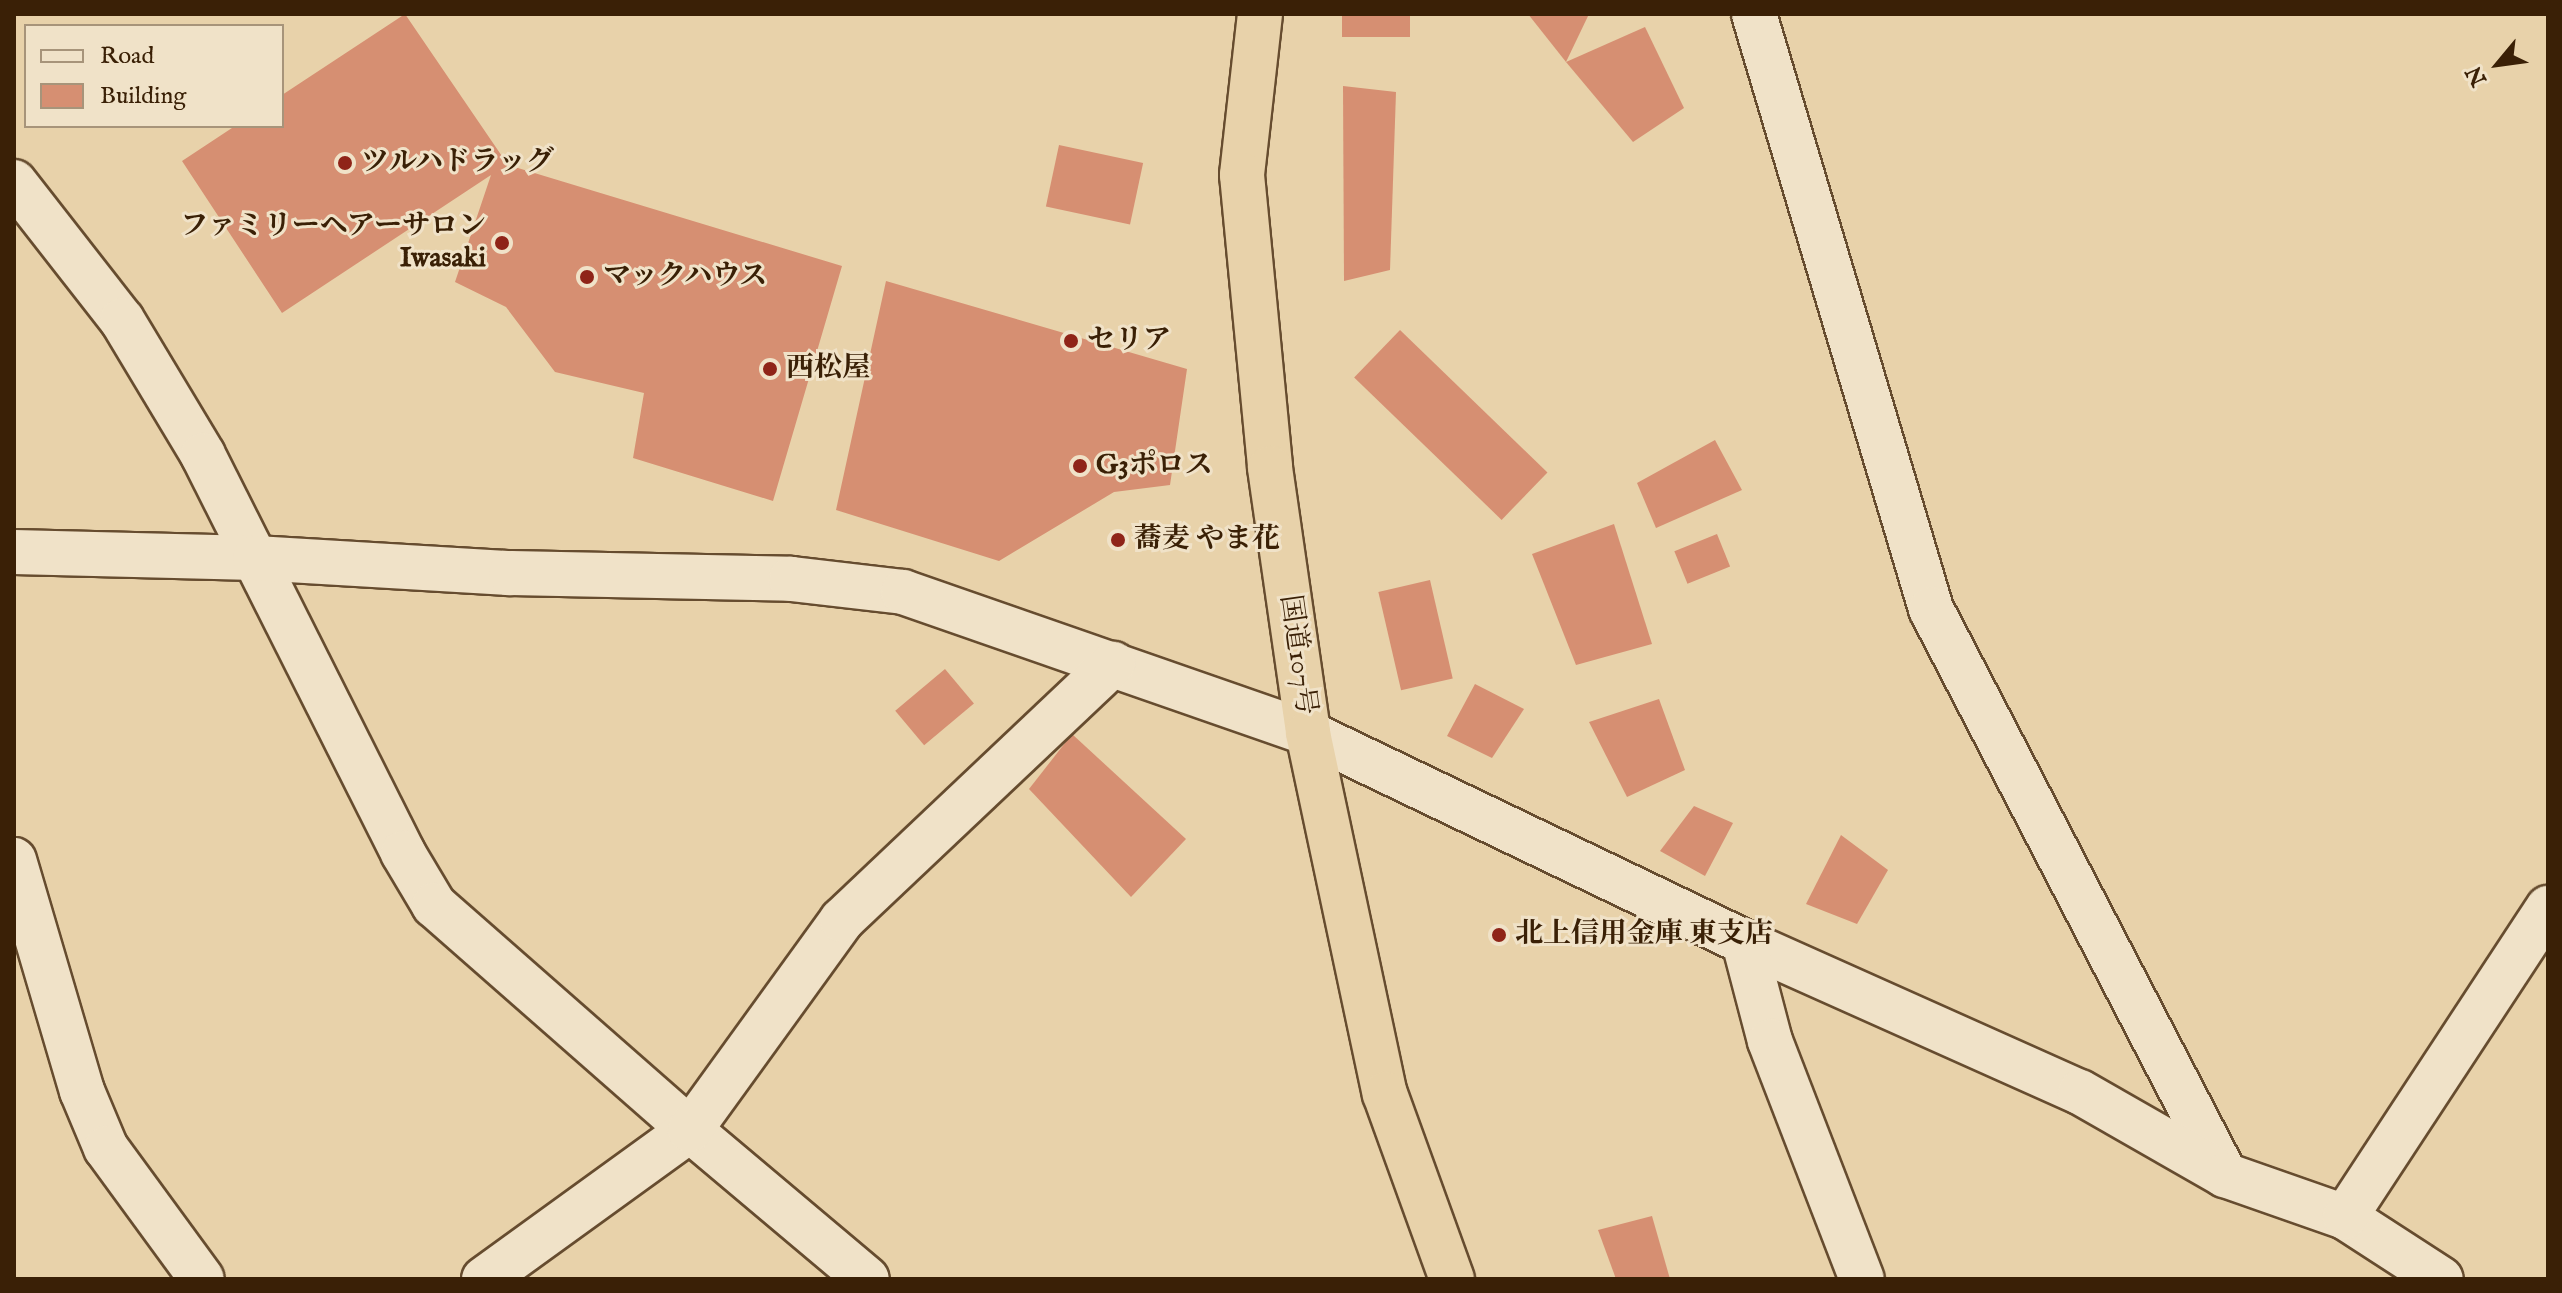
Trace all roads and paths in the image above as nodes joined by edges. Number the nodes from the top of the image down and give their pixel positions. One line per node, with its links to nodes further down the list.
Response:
1 (1260, 14): 7 (highway, 国道107号)
2 (1754, 14): 12 (street)
3 (14, 182): 5 (street)
4 (14, 552): 5 (street)
5 (255, 558): 6 (street); 11 (street)
6 (1113, 664): 7 (street); 11 (street)
7 (1308, 733): 10 (street); 17 (highway, 国道107号)
8 (14, 860): 14 (street)
9 (2548, 908): 13 (street)
10 (1744, 942): 12 (street); 18 (street)
11 (690, 1130): 15 (street); 16 (street)
12 (2225, 1175): 13 (street)
13 (2345, 1217): 19 (street)
14 (202, 1279)
15 (484, 1279)
16 (867, 1279)
17 (1452, 1279)
18 (1862, 1279)
19 (2441, 1279)

